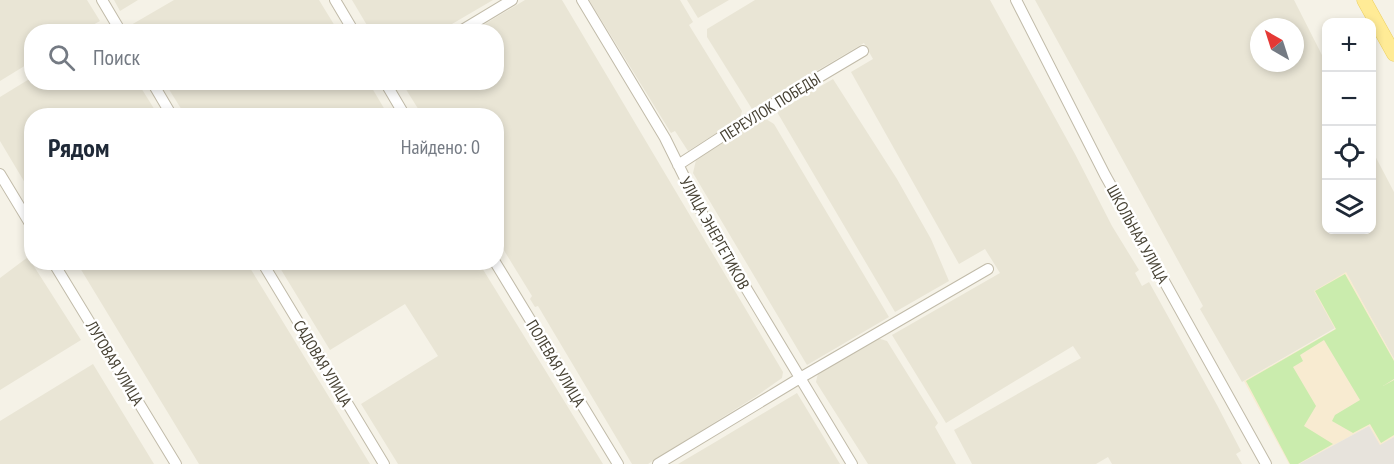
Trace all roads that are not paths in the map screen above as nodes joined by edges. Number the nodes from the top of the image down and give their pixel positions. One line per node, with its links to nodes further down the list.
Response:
1 (102, 0): 7 (street)
2 (335, 0): 8 (street)
3 (512, 0): 9 (street)
4 (582, 0): 16 (street, УЛИЦА ЭНЕРГЕТИКОВ)
5 (1016, 0): 29 (street, ШКОЛЬНАЯ УЛИЦА)
6 (1364, 0): 11 (main road)
7 (117, 24)
8 (349, 24)
9 (472, 24)
10 (863, 51): 16 (street, ПЕРЕУЛОК ПОБЕДЫ)
11 (1394, 54)
12 (157, 90): 14 (street)
13 (390, 90): 15 (street)
14 (167, 108)
15 (400, 108)
16 (678, 165): 23 (street, УЛИЦА ЭНЕРГЕТИКОВ)
17 (0, 174): 18 (street)
18 (24, 214)
19 (988, 269): 23 (street)
20 (58, 270): 24 (street, ЛУГОВАЯ УЛИЦА)
21 (267, 270): 25 (street, САДОВАЯ УЛИЦА)
22 (500, 270): 26 (street, ПОЛЕВАЯ УЛИЦА)
23 (800, 378): 27 (street); 28 (street, УЛИЦА ЭНЕРГЕТИКОВ)
24 (176, 464)
25 (384, 464)
26 (618, 464)
27 (658, 464)
28 (852, 464)
29 (1266, 464)

